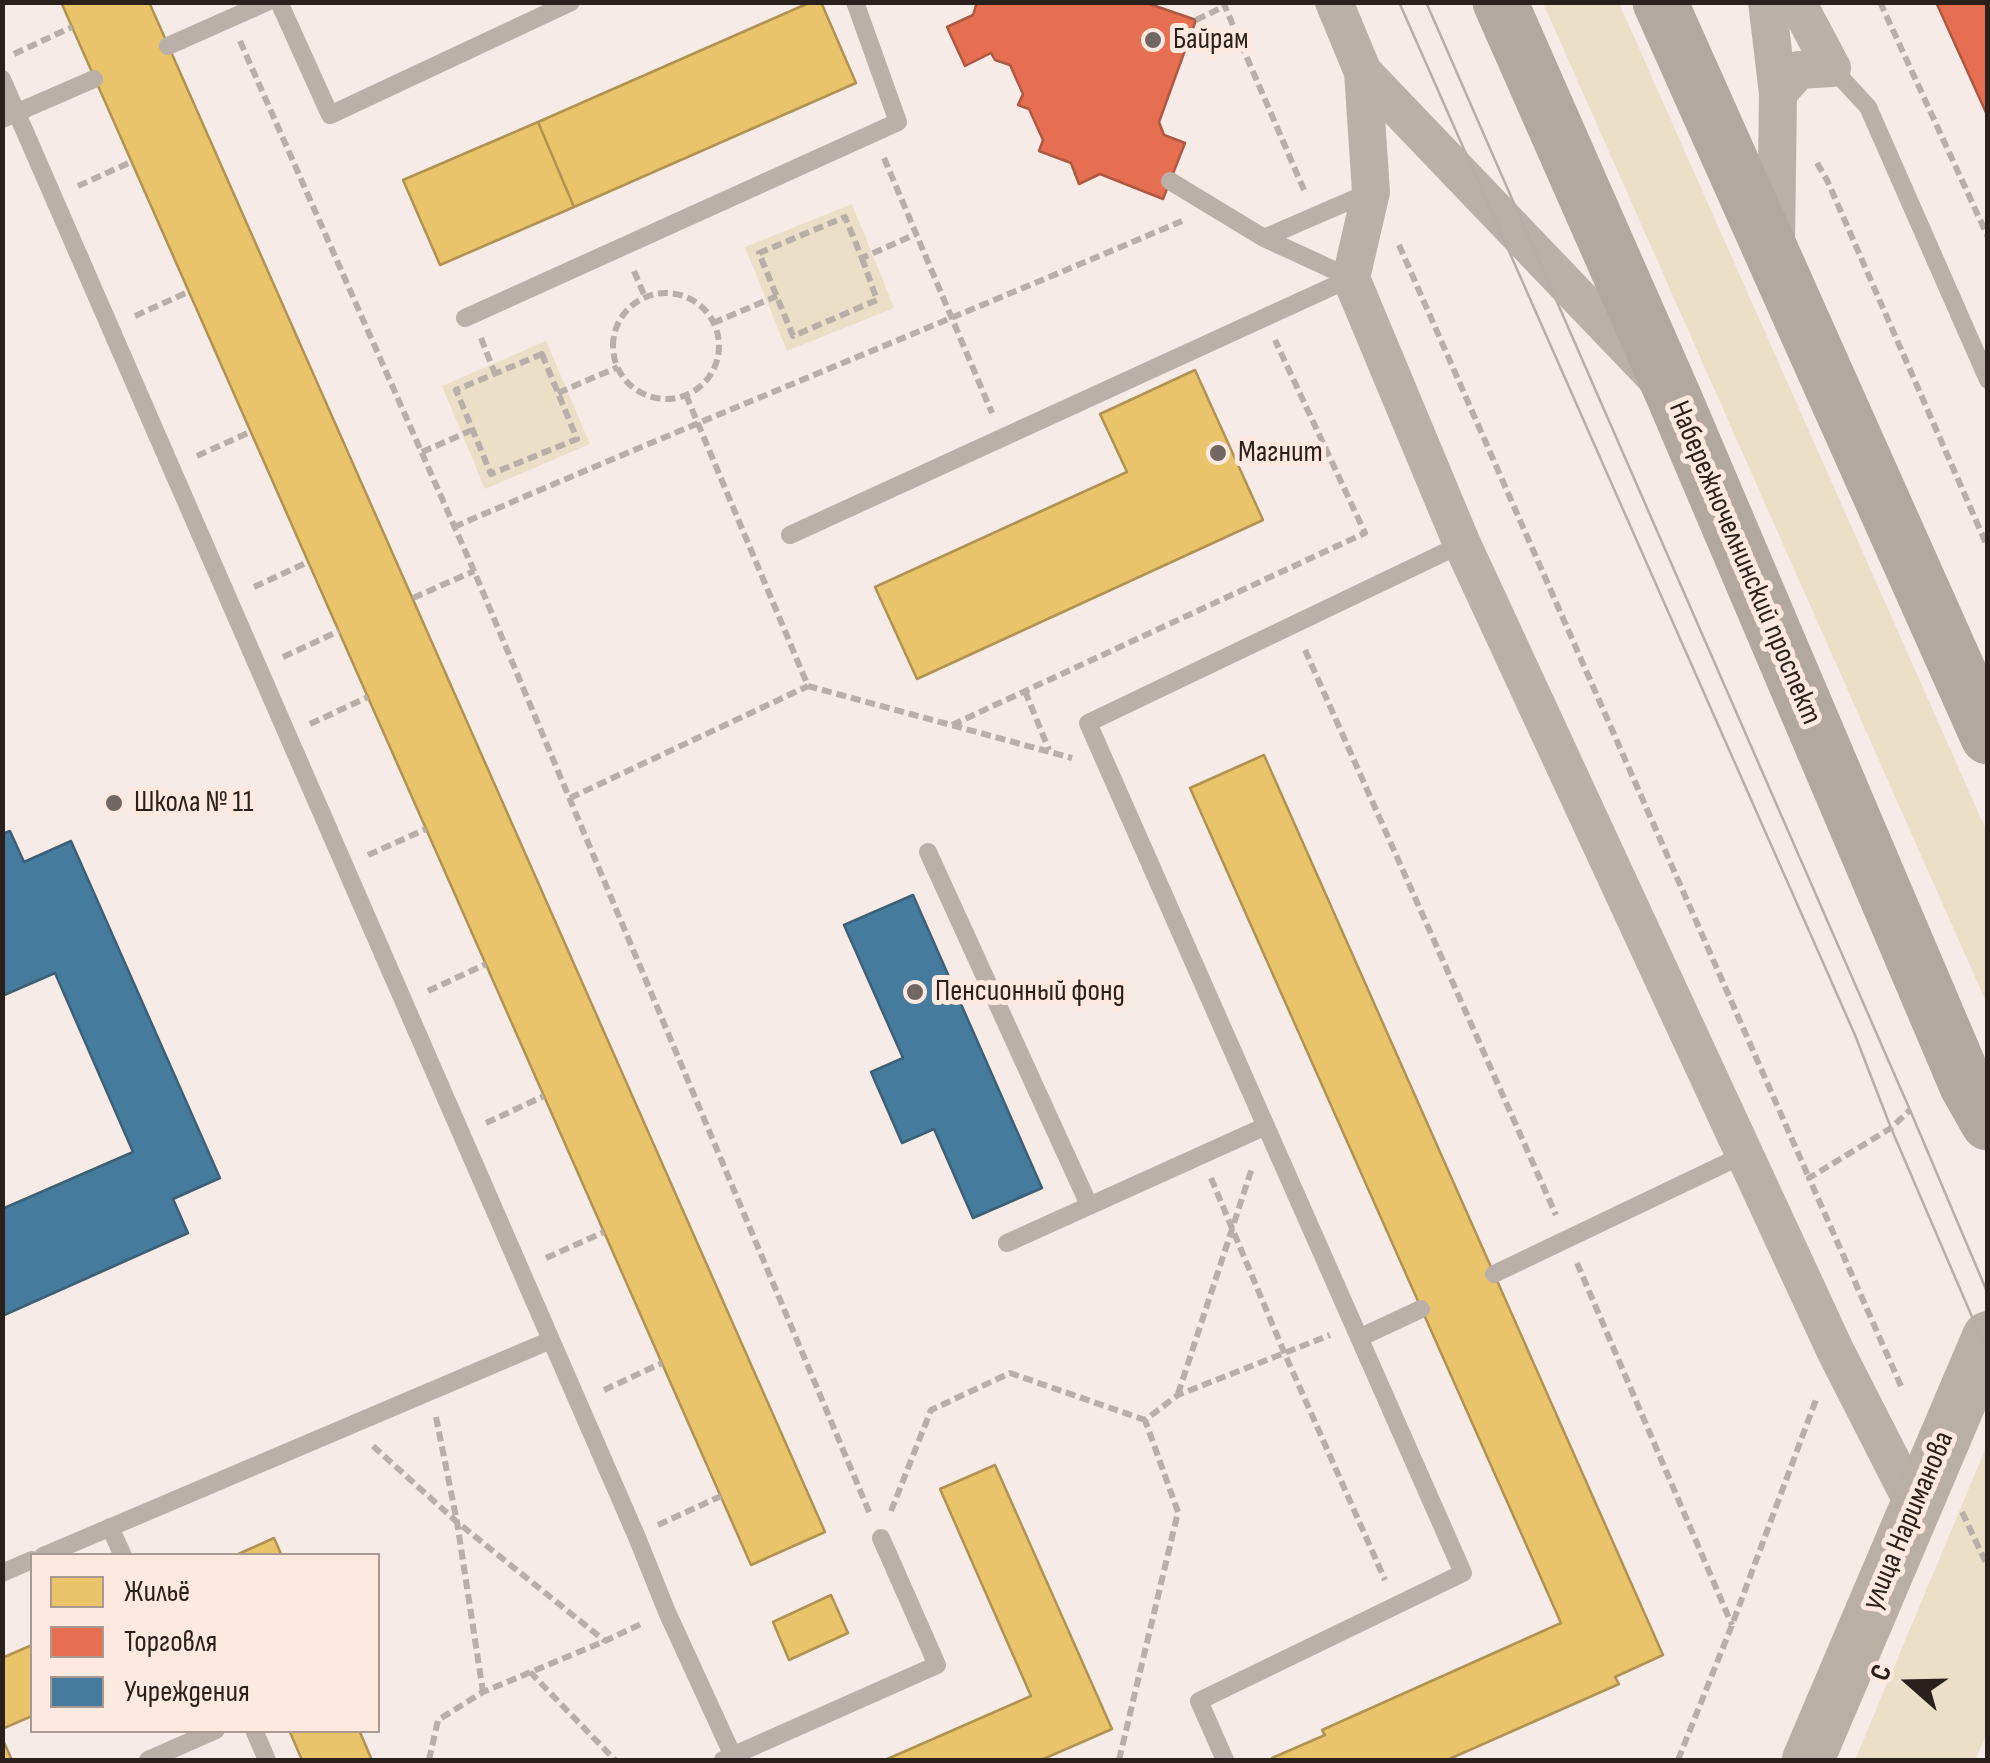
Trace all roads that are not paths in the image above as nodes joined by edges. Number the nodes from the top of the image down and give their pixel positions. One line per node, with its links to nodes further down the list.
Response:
1 (267, 2): 10 (lane)
2 (280, 2): 3 (lane)
3 (570, 2)
4 (855, 2): 22 (lane)
5 (1334, 2): 12 (street)
6 (1500, 2): 24 (main road, Набережночелнинский проспект)
7 (1660, 2): 20 (main road)
8 (1768, 2): 15 (street)
9 (1797, 2): 11 (street)
10 (168, 46)
11 (1832, 68): 15 (street); 23 (lane)
12 (1363, 72): 18 (street); 24 (street)
13 (2, 79): 16 (lane)
14 (94, 79): 16 (lane)
15 (1778, 92): 20 (street)
16 (10, 116): 38 (lane)
17 (1170, 181): 19 (lane)
18 (1371, 192): 19 (lane); 21 (street)
19 (1264, 238): 21 (lane)
20 (1776, 261): 27 (main road)
21 (1352, 278): 25 (lane); 26 (street)
22 (465, 318)
23 (1988, 380)
24 (1674, 397): 29 (main road, Набережночелнинский проспект)
25 (790, 536)
26 (1462, 544): 30 (lane); 31 (street)
27 (1985, 717)
28 (928, 852): 32 (lane)
29 (1988, 1123)
30 (1266, 1126): 32 (lane); 36 (lane)
31 (1743, 1155): 34 (lane); 39 (street)
32 (1089, 1205): 33 (lane)
33 (1007, 1243)
34 (1494, 1274)
35 (1421, 1309): 36 (lane)
36 (1357, 1332): 51 (lane)
37 (1988, 1338): 39 (main road, улица Нариманова)
38 (551, 1340): 40 (lane); 48 (lane)
39 (1938, 1509): 52 (main road, улица Нариманова)
40 (110, 1526): 42 (lane); 43 (lane)
41 (880, 1538): 48 (lane)
42 (50, 1553)
43 (122, 1553)
44 (30, 1561): 45 (lane)
45 (2, 1573)
46 (205, 1733): 49 (lane)
47 (255, 1733): 50 (lane)
48 (727, 1758)
49 (148, 1760)
50 (267, 1760)
51 (1226, 1760)
52 (1808, 1760)

